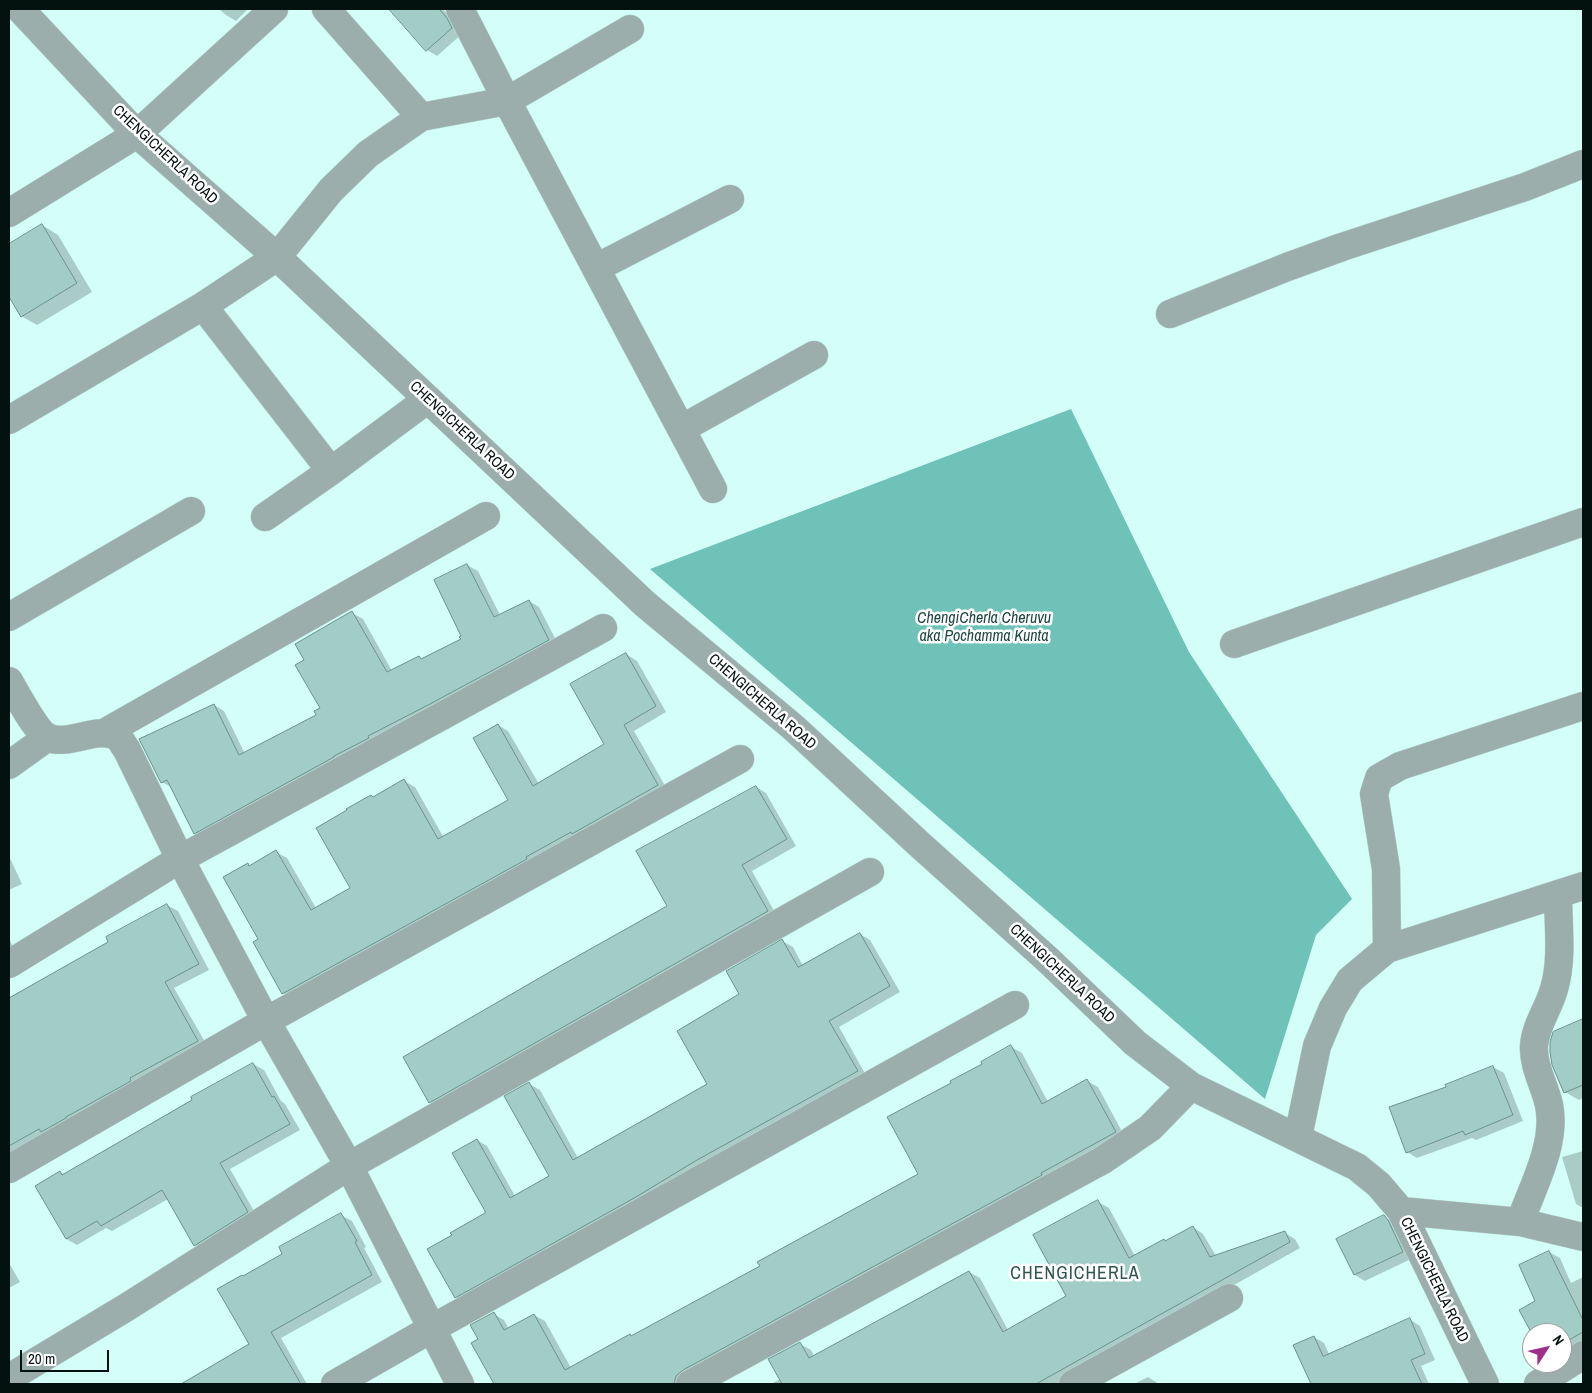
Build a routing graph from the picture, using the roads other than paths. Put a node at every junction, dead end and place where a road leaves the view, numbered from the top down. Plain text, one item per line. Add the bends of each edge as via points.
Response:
1 (20, 9) edge
2 (274, 9) edge
3 (460, 9) edge
4 (331, 10) edge
5 (630, 29) dead end
6 (507, 101) junction
7 (421, 117) junction
8 (137, 134) junction
9 (1583, 164) edge
10 (730, 199) dead end
11 (9, 213) edge
12 (276, 257) junction
13 (596, 268) junction
14 (202, 306) junction
15 (1170, 314) dead end
16 (814, 355) dead end
17 (428, 399) junction
18 (9, 420) edge
19 (681, 429) junction
20 (331, 471) junction
21 (713, 489) dead end
22 (191, 511) dead end
23 (486, 516) dead end
24 (265, 517) dead end
25 (1583, 522) edge
26 (9, 617) edge
27 (603, 628) dead end
28 (1234, 644) dead end
29 (9, 681) edge
30 (1583, 706) edge
31 (104, 733) junction
32 (48, 737) junction
33 (740, 759) dead end
34 (9, 765) edge
35 (180, 859) junction
36 (870, 872) dead end
37 (1583, 886) edge
38 (1558, 894) junction
39 (1387, 948) junction
40 (9, 964) edge
41 (1015, 1005) dead end
42 (266, 1021) junction
43 (1191, 1086) junction
44 (1298, 1137) junction
45 (349, 1166) junction
46 (9, 1169) edge
47 (1401, 1211) junction
48 (1520, 1222) junction
49 (1583, 1237) edge
50 (1229, 1298) dead end
51 (431, 1329) junction
52 (1583, 1355) edge
53 (9, 1378) edge
54 (335, 1384) edge
55 (460, 1384) edge
56 (690, 1384) edge
57 (1073, 1384) edge
58 (1484, 1384) edge
59 (1538, 1384) edge

1 - 8 street, CHENGICHERLA ROAD
2 - 8 street
3 - 6 street
4 - 7 street
5 - 6 street
6 - 7 street
6 - 13 street
7 - 12 street via 368,154 337,184
8 - 11 street
8 - 12 street, CHENGICHERLA ROAD
9 - 15 street via 1525,187 1305,260
10 - 13 street
12 - 14 street
12 - 17 street, CHENGICHERLA ROAD
13 - 19 street
14 - 18 street
14 - 20 street
16 - 19 street
17 - 20 street
17 - 43 street, CHENGICHERLA ROAD via 645,604 794,728 1135,1042
19 - 21 street
20 - 24 street
22 - 26 street
23 - 31 street
25 - 28 street
27 - 35 street
29 - 32 street via 36,725
30 - 39 street via 1400,766 1379,778 1374,794 1386,869
31 - 32 street via 61,740
31 - 35 street via 118,737 127,750
32 - 34 street
33 - 42 street
35 - 40 street
35 - 42 street
36 - 45 street
37 - 38 street
38 - 39 street
38 - 48 street via 1559,959 1554,989 1534,1046 1537,1071 1549,1105 1551,1129 1546,1152
39 - 44 street via 1350,980 1333,1008 1317,1046
41 - 51 street
42 - 45 street
42 - 46 street
43 - 44 street, CHENGICHERLA ROAD
43 - 56 street via 1150,1128 1103,1160
44 - 47 street, CHENGICHERLA ROAD via 1357,1167 1379,1185
45 - 51 street
45 - 53 street
47 - 48 street
47 - 58 street, CHENGICHERLA ROAD
48 - 49 street
50 - 57 street
51 - 54 street
51 - 55 street
52 - 59 street

